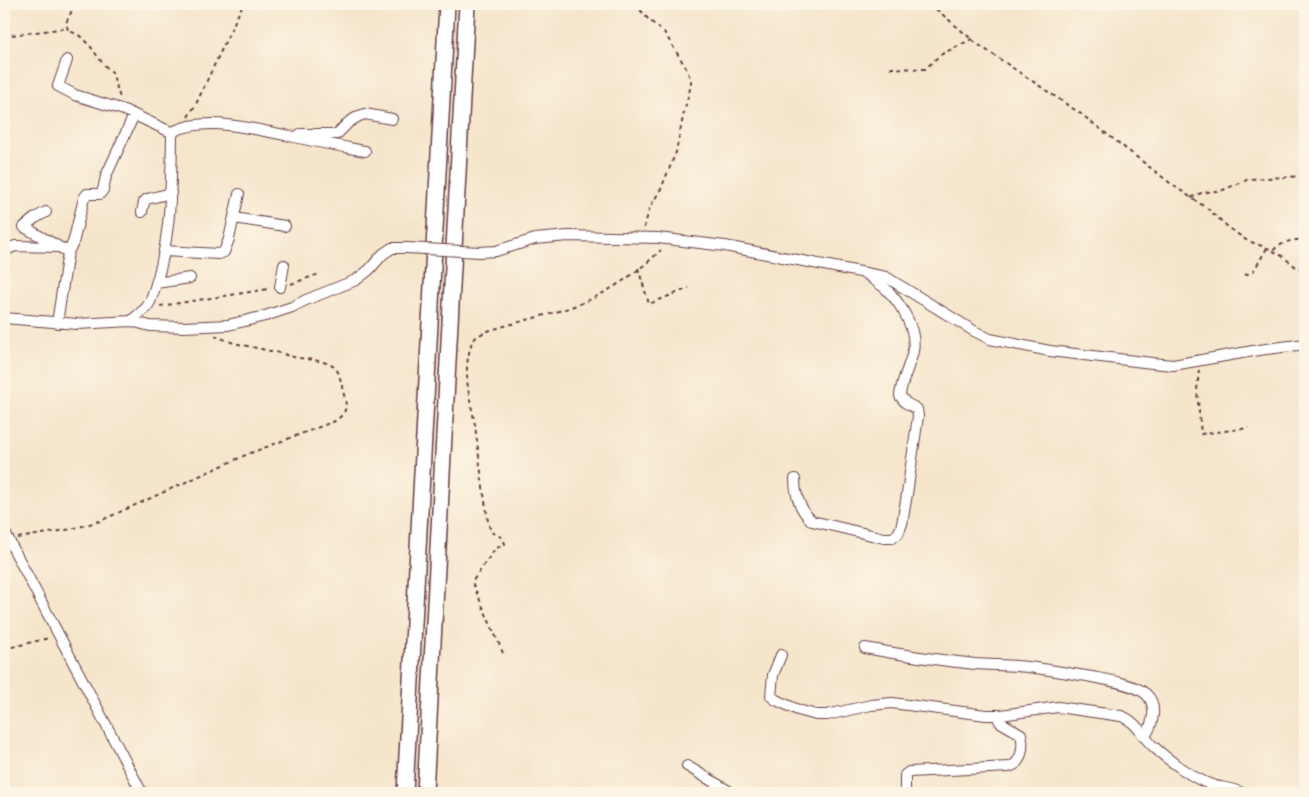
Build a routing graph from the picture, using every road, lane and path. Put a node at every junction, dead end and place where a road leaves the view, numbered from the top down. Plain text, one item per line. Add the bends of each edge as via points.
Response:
1 (74, 4) edge
2 (243, 4) edge
3 (447, 4) edge
4 (467, 4) edge
5 (635, 4) edge
6 (930, 4) edge
7 (68, 28) junction
8 (4, 36) edge
9 (972, 39) junction
10 (67, 60) dead end
11 (890, 68) dead end
12 (121, 109) junction
13 (134, 115) junction
14 (392, 119) dead end
15 (178, 130) junction
16 (289, 136) junction
17 (365, 152) dead end
18 (1305, 176) edge
19 (171, 193) junction
20 (239, 194) dead end
21 (1191, 198) junction
22 (46, 212) dead end
23 (142, 212) dead end
24 (234, 218) junction
25 (286, 226) dead end
26 (640, 237) junction
27 (672, 239) junction
28 (1305, 240) edge
29 (1267, 248) junction
30 (4, 250) edge
31 (64, 250) junction
32 (164, 250) junction
33 (1273, 250) junction
34 (284, 265) dead end
35 (638, 268) junction
36 (865, 272) junction
37 (319, 274) dead end
38 (1305, 274) edge
39 (1245, 275) dead end
40 (190, 278) dead end
41 (156, 283) junction
42 (280, 287) junction
43 (689, 288) dead end
44 (146, 308) junction
45 (4, 318) edge
46 (131, 321) junction
47 (57, 323) junction
48 (202, 326) junction
49 (1305, 344) edge
50 (1200, 360) junction
51 (1249, 428) dead end
52 (795, 479) dead end
53 (4, 531) edge
54 (9, 540) junction
55 (59, 636) junction
56 (865, 648) dead end
57 (4, 649) edge
58 (503, 653) dead end
59 (781, 656) dead end
60 (997, 715) junction
61 (1145, 736) junction
62 (687, 766) dead end
63 (142, 793) edge
64 (405, 793) edge
65 (425, 793) edge
66 (732, 793) edge
67 (905, 793) edge
68 (1242, 793) edge

1 - 7 path via 66,23
2 - 15 path via 196,104
3 - 64 highway
4 - 65 highway
5 - 26 path via 664,32 691,80 676,152
6 - 9 path
7 - 8 path
7 - 12 path via 80,36 112,72
9 - 11 path via 940,55 925,69
9 - 21 path via 1081,114
10 - 12 street via 58,86
12 - 13 street
13 - 15 street
13 - 31 street via 106,176 103,190 100,194 87,194 84,198 73,243
14 - 16 street via 365,114 353,118 337,134
15 - 16 street via 210,125 237,126
15 - 19 street
16 - 17 street
18 - 21 path via 1249,179
19 - 23 street via 147,199
19 - 32 street
20 - 24 street
21 - 29 path via 1246,240
22 - 31 street via 24,227
24 - 25 street
24 - 32 street via 230,240 220,254
26 - 27 street
26 - 48 street, bridge via 552,236 480,252 392,248 356,280 292,308 240,322
27 - 35 path
27 - 36 street
28 - 33 path via 1285,241
29 - 33 path
29 - 39 path via 1253,272
30 - 31 street via 15,246
31 - 47 street
32 - 41 street
33 - 38 path
34 - 42 street
35 - 43 path via 649,304
35 - 58 path via 620,283 575,306 488,331 475,338 471,345 466,377 488,521 491,532 503,538 505,544 495,549 472,582
36 - 50 street via 900,284 990,339 1158,364
36 - 52 street via 894,298 904,312 914,340 900,396 917,409 918,416 898,534 884,538 812,521 798,500
37 - 42 path
40 - 41 street
41 - 44 street
42 - 44 path
44 - 46 street
45 - 47 street
46 - 47 street
46 - 48 street via 163,327
48 - 54 path via 205,332 234,343 334,367 346,400 344,415 100,521 72,530
49 - 50 street
50 - 51 path via 1197,390 1201,434
53 - 54 street
54 - 55 street
55 - 57 path
55 - 63 street
56 - 61 street via 933,660 1064,672 1130,686 1145,693 1152,703 1152,722
59 - 60 street via 773,675 771,696 816,715 892,703
60 - 61 street via 1072,708 1128,718
60 - 67 street via 1000,722 1021,734 1021,754 1016,764 909,772
61 - 68 street via 1155,748 1203,781
62 - 66 street

